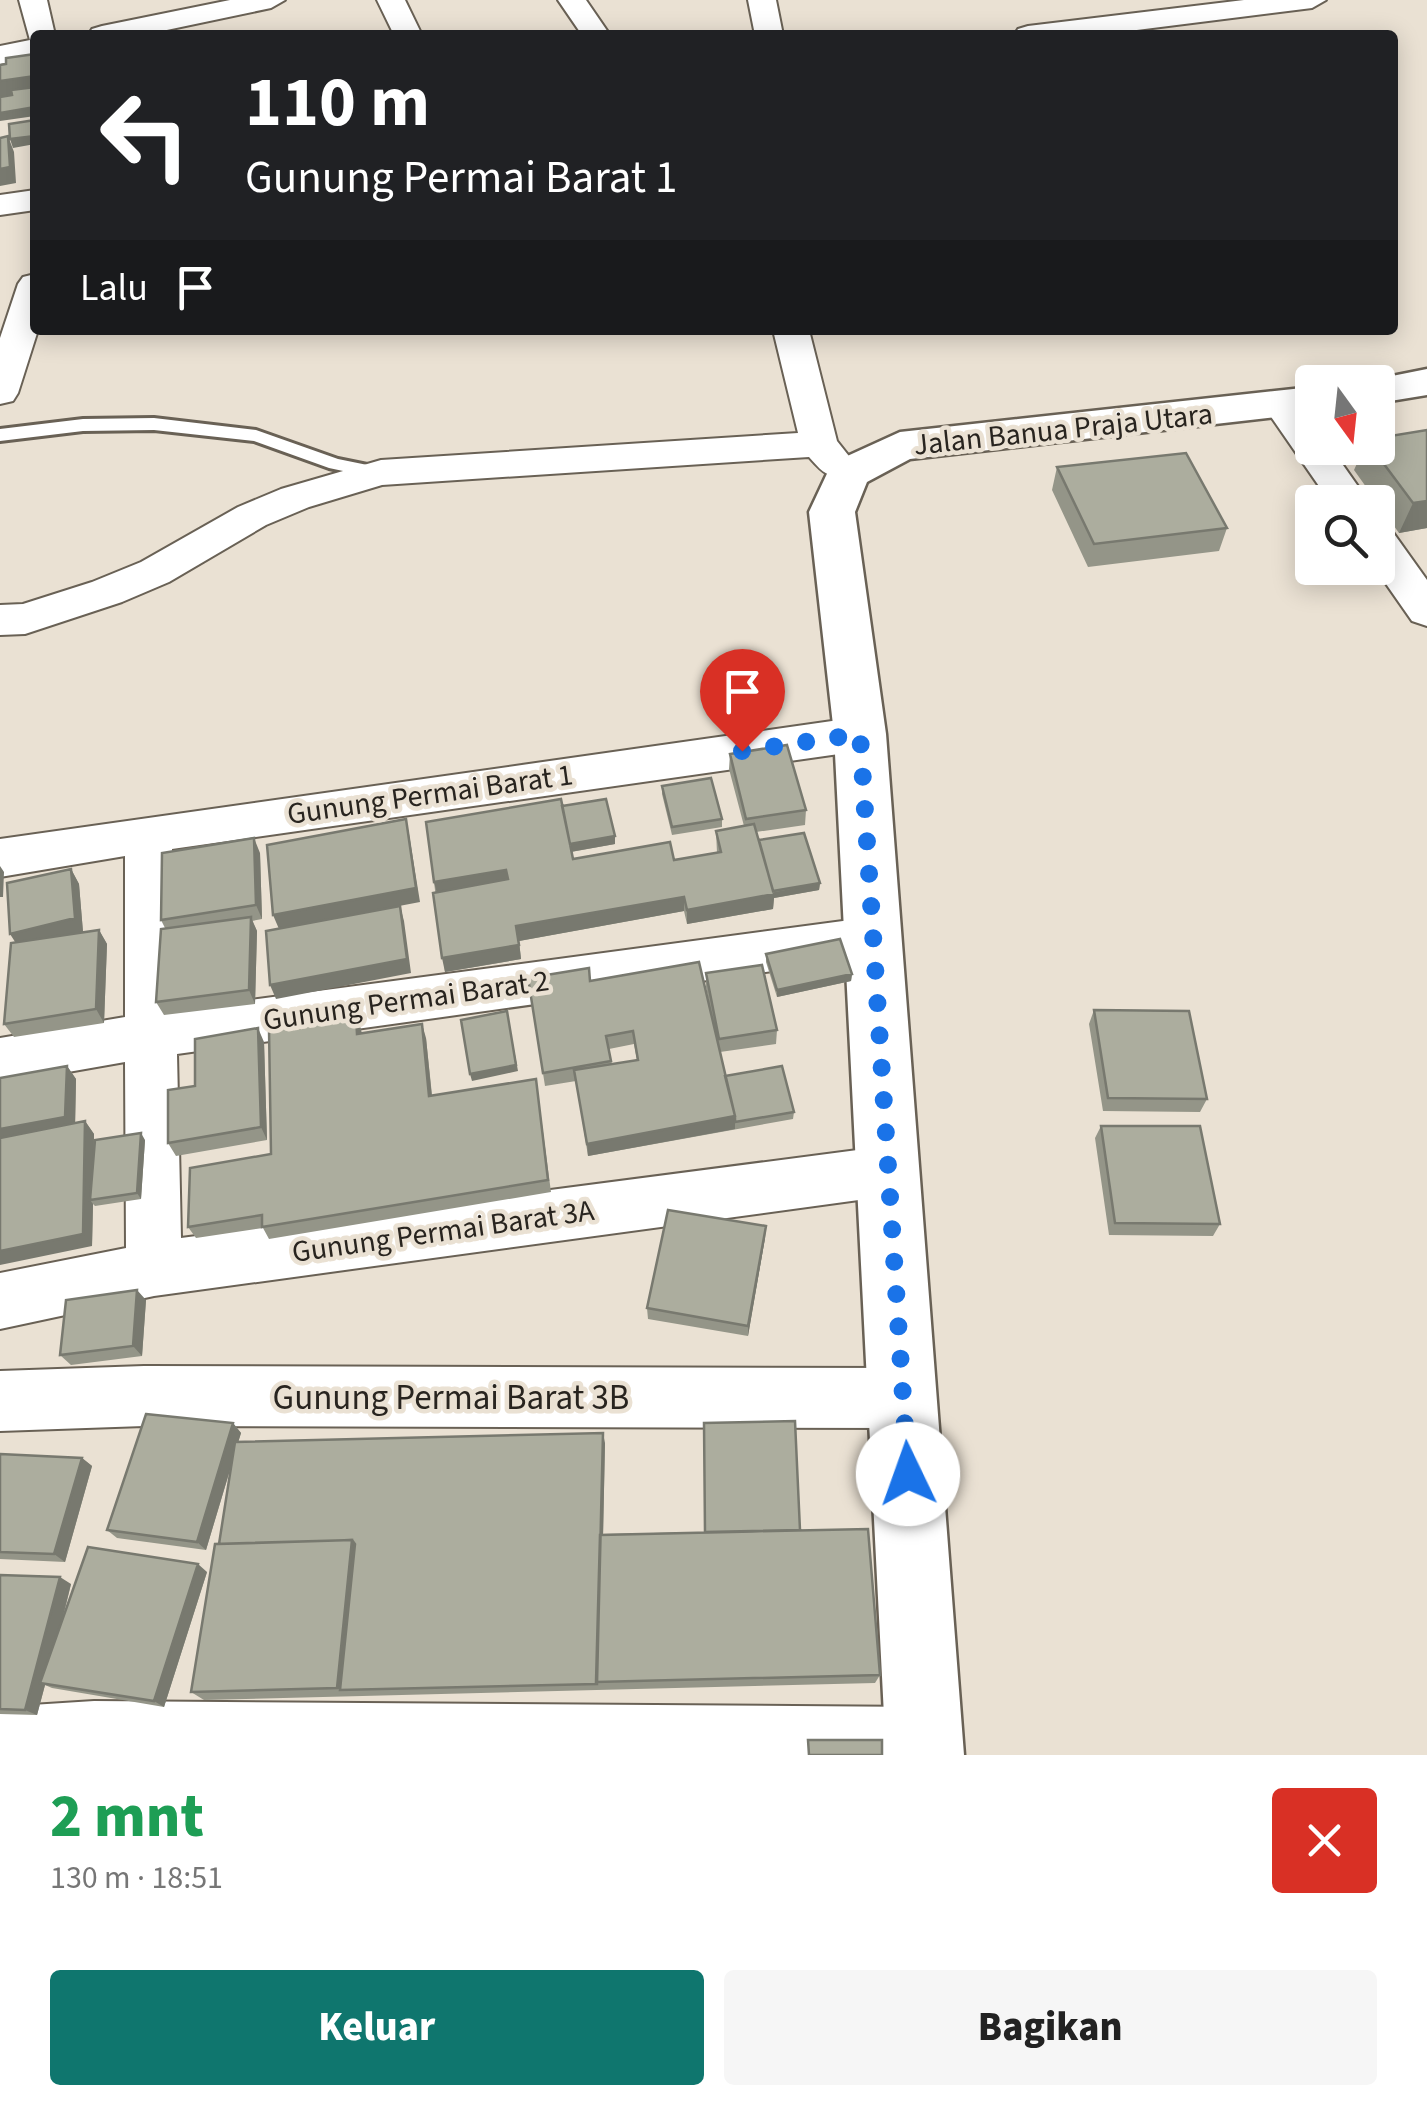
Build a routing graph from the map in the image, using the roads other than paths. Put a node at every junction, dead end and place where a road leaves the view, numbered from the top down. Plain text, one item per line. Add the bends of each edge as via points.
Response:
1 (33, 0) edge
2 (271, 0) edge
3 (392, 0) edge
4 (572, 0) edge
5 (762, 0) edge
6 (1312, 0) edge
7 (219, 16) edge
8 (40, 30) edge
9 (133, 30) edge
10 (406, 30) edge
11 (593, 30) edge
12 (768, 30) edge
13 (1069, 30) edge
14 (30, 49) edge
15 (0, 56) edge
16 (30, 201) edge
17 (0, 206) edge
18 (30, 300) edge
19 (794, 335) edge
20 (1427, 382) edge
21 (1395, 387) edge
22 (0, 393) edge
23 (1295, 402) edge
24 (0, 435) edge
25 (834, 458) junction
26 (381, 474) junction
27 (1395, 565) edge
28 (1427, 611) edge
29 (0, 620) edge
30 (860, 734) junction
31 (148, 834) junction
32 (0, 858) edge
33 (873, 936) junction
34 (151, 1036) junction
35 (0, 1061) edge
36 (888, 1171) junction
37 (154, 1269) junction
38 (0, 1301) edge
39 (903, 1398) junction
40 (0, 1400) edge
41 (0, 1740) edge
42 (925, 1748) edge

1 - 8 street
2 - 7 street
3 - 10 street
4 - 11 street
5 - 12 street
6 - 13 street
7 - 9 street
14 - 15 street
16 - 17 street
18 - 22 street
19 - 25 street
20 - 21 street
23 - 25 street, Jalan Banua Praja Utara
24 - 26 lane via 154,424 256,436
25 - 26 street
25 - 30 street via 832,512
26 - 29 street via 252,516 108,592 25,619
27 - 28 street
30 - 31 street, Gunung Permai Barat 1
30 - 33 street
31 - 32 street, Gunung Permai Barat 1
31 - 34 street
33 - 34 street, Gunung Permai Barat 2
33 - 36 street
34 - 35 street, Gunung Permai Barat 2
34 - 37 street
36 - 37 street, Gunung Permai Barat 3A
36 - 39 street
37 - 38 street, Gunung Permai Barat 3A
39 - 40 street, Gunung Permai Barat 3B
39 - 42 street
41 - 42 street via 94,1734

